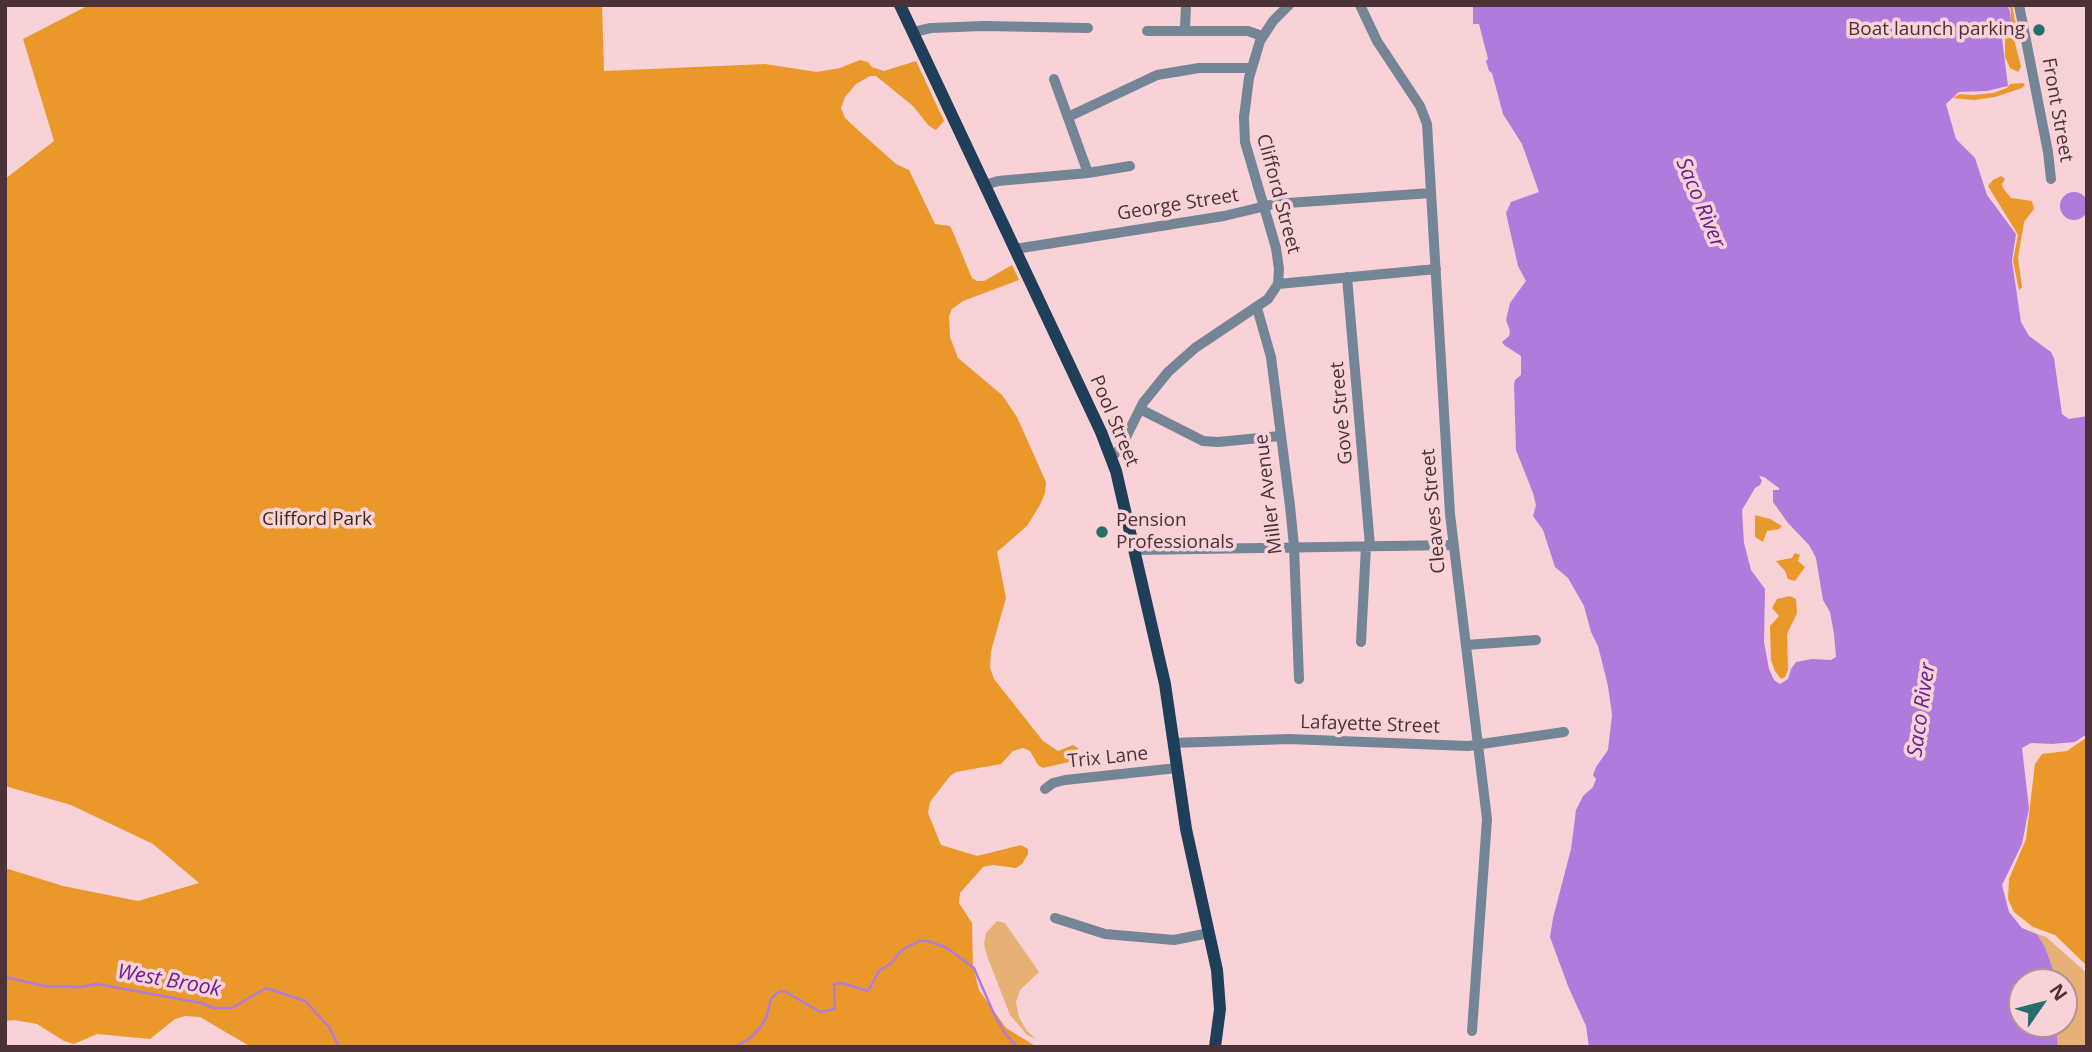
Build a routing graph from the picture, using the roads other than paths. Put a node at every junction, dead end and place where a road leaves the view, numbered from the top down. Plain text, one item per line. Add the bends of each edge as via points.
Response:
1 (900, 5) edge
2 (1186, 5) edge
3 (1289, 5) edge
4 (1360, 5) edge
5 (2020, 5) edge
6 (1088, 28) dead end
7 (1185, 29) junction
8 (1147, 30) dead end
9 (913, 32) junction
10 (1262, 36) junction
11 (1251, 68) junction
12 (1054, 79) dead end
13 (1068, 117) junction
14 (1130, 166) dead end
15 (1088, 173) junction
16 (2051, 179) dead end
17 (985, 185) junction
18 (1431, 193) junction
19 (1265, 206) junction
20 (1015, 249) junction
21 (1436, 270) junction
22 (1347, 277) junction
23 (1279, 284) junction
24 (1257, 307) junction
25 (1140, 409) junction
26 (1280, 436) junction
27 (1111, 457) junction
28 (1453, 545) junction
29 (1294, 546) junction
30 (1368, 546) junction
31 (1134, 550) junction
32 (1536, 640) dead end
33 (1361, 642) dead end
34 (1466, 645) junction
35 (1299, 679) dead end
36 (1564, 732) dead end
37 (1174, 743) junction
38 (1478, 744) junction
39 (1177, 768) junction
40 (1045, 789) dead end
41 (1055, 918) dead end
42 (1209, 933) junction
43 (1472, 1031) dead end
44 (1215, 1047) edge

1 - 9 main road, Pool Street
2 - 7 street
3 - 10 street, Clifford Street
4 - 18 street, Cleaves Street via 1425,117
5 - 16 street, Front Street
6 - 9 street via 984,26
7 - 8 street
7 - 10 street via 1248,31
9 - 17 main road, Pool Street
10 - 11 street, Clifford Street
11 - 13 street via 1199,68 1157,75
11 - 19 street, Clifford Street via 1243,130
12 - 13 street
13 - 15 street
14 - 15 street
15 - 17 street
17 - 20 main road, Pool Street
18 - 19 street, George Street
18 - 21 street, Cleaves Street
19 - 20 street, George Street
19 - 23 street, Clifford Street
20 - 27 main road, Pool Street
21 - 22 street
21 - 28 street, Cleaves Street
22 - 23 street
22 - 30 street, Gove Street
23 - 24 street, Clifford Street
24 - 25 street, Clifford Street via 1186,356 1157,384
24 - 26 street, Miller Avenue via 1269,347
25 - 26 street via 1203,441
25 - 27 street, Clifford Street via 1121,449
26 - 29 street, Miller Avenue
27 - 31 main road, Pool Street
28 - 30 street
28 - 34 street, Cleaves Street
29 - 30 street
29 - 31 street
29 - 35 street, Miller Avenue
30 - 33 street, Gove Street
31 - 37 main road, Pool Street
32 - 34 street
34 - 38 street, Cleaves Street
36 - 38 street, Lafayette Street
37 - 38 street, Lafayette Street via 1289,739
37 - 39 main road, Pool Street
38 - 43 street, Cleaves Street via 1487,836
39 - 40 street, Trix Lane via 1065,780
39 - 42 main road, Pool Street
41 - 42 street via 1105,934 1174,940
42 - 44 main road, Pool Street via 1220,993

